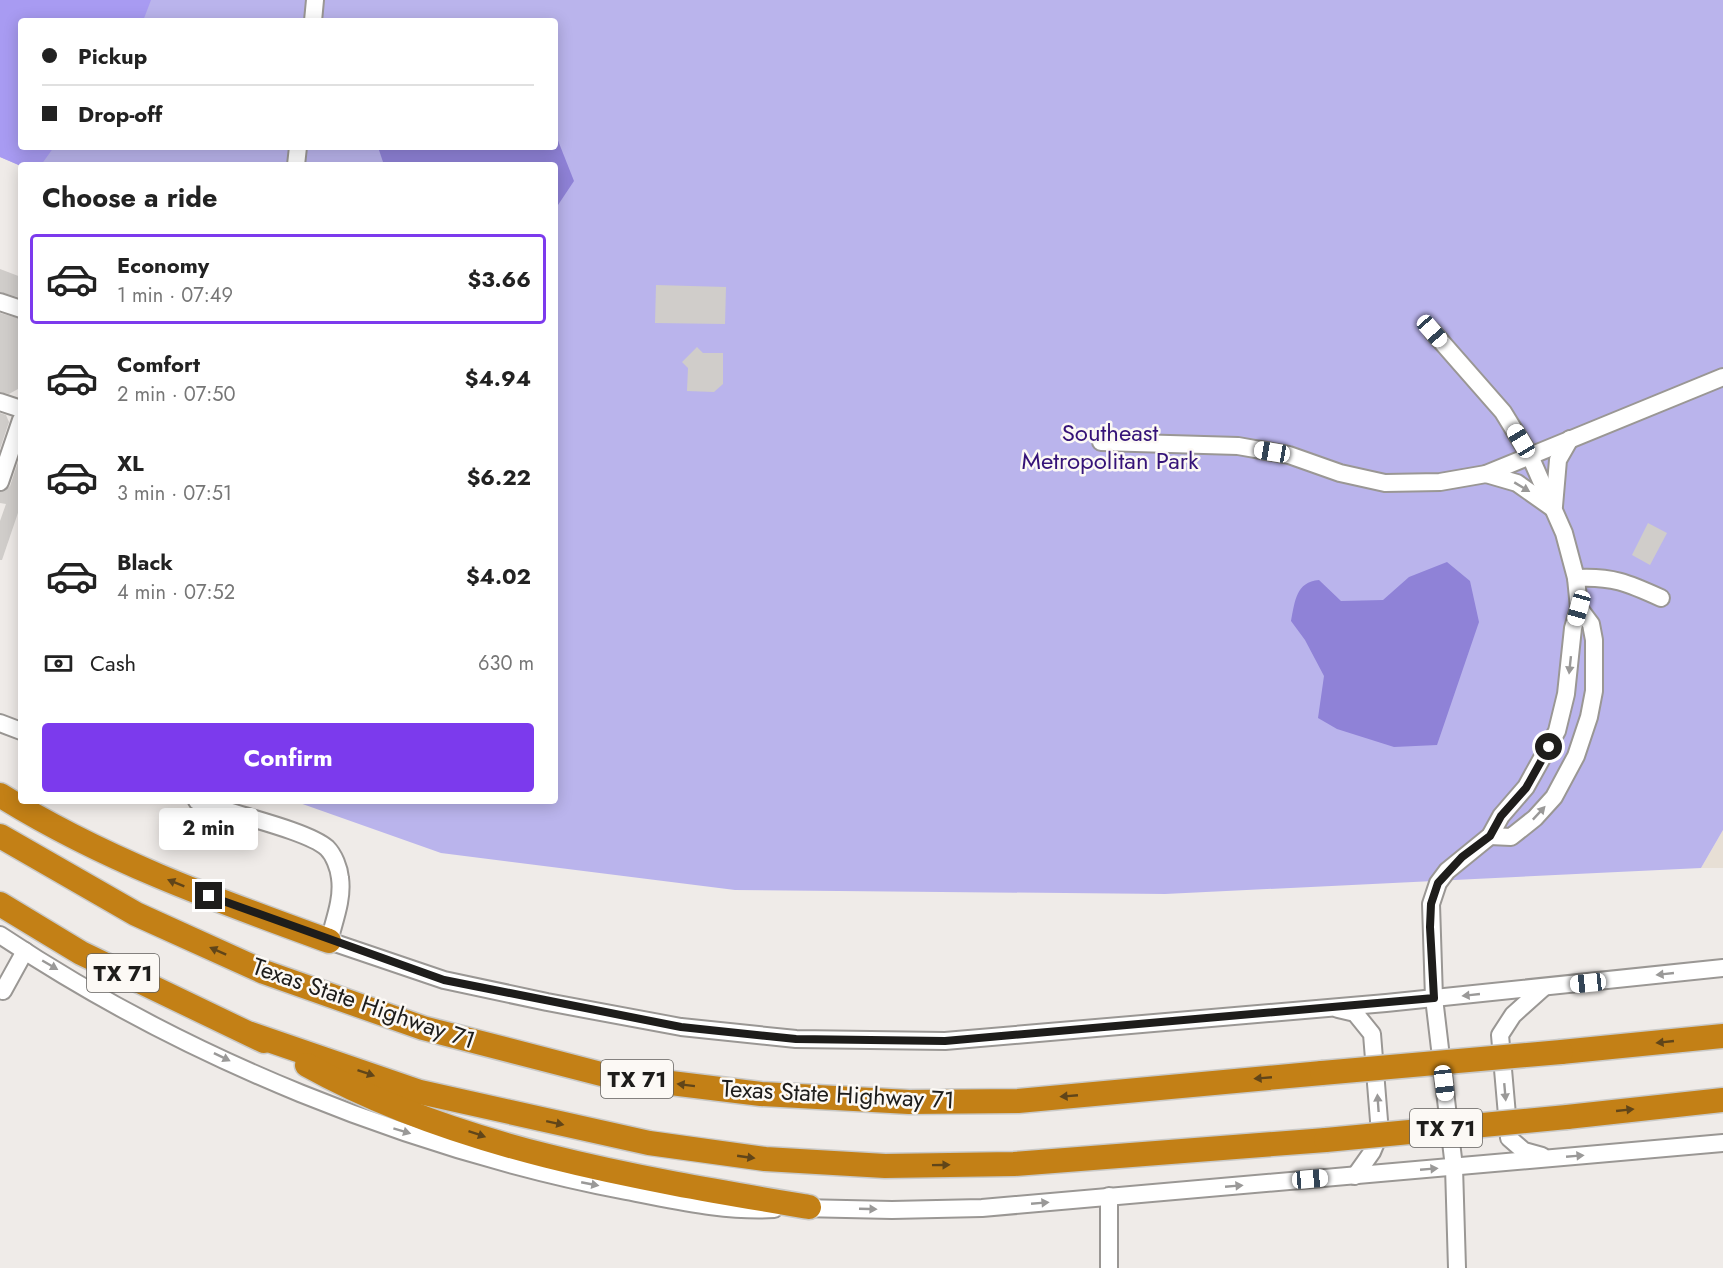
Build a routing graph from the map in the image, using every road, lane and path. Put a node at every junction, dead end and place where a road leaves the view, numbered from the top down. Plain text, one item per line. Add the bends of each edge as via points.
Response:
1 (315, 0) edge
2 (313, 18) edge
3 (0, 302) edge
4 (18, 308) edge
5 (1432, 331) dead end
6 (1723, 377) edge
7 (0, 402) edge
8 (18, 408) edge
9 (18, 429) edge
10 (1570, 440) junction
11 (1101, 442) dead end
12 (1530, 456) junction
13 (1486, 474) junction
14 (0, 482) edge
15 (1554, 510) junction
16 (1576, 578) junction
17 (1661, 598) dead end
18 (1579, 608) junction
19 (0, 723) edge
20 (18, 730) edge
21 (1557, 731) junction
22 (1582, 738) junction
23 (0, 795) edge
24 (218, 805) edge
25 (0, 836) edge
26 (1490, 836) junction
27 (0, 904) edge
28 (0, 935) edge
29 (329, 941) junction
30 (25, 951) junction
31 (1723, 968) edge
32 (1543, 988) junction
33 (3, 990) dead end
34 (1434, 998) junction
35 (1333, 1007) junction
36 (251, 1034) junction
37 (1723, 1036) edge
38 (1723, 1100) edge
39 (1723, 1143) edge
40 (1549, 1159) junction
41 (1455, 1167) junction
42 (1355, 1176) junction
43 (1109, 1196) junction
44 (809, 1207) junction
45 (1109, 1268) edge
46 (1457, 1268) edge

1 - 2 street
3 - 4 street
5 - 12 street via 1503,412
6 - 10 street
7 - 8 street
9 - 14 street
10 - 12 street
10 - 15 street via 1558,460
11 - 13 street via 1238,447 1289,455 1385,483 1440,482
12 - 13 street
12 - 15 street
13 -> 15 street via 1517,483
15 - 16 street
16 - 17 street via 1626,581
16 - 18 street
18 -> 21 street
18 - 22 street via 1591,624 1595,666 1594,691
19 - 20 street
21 - 22 street via 1567,730
21 - 26 street via 1526,788 1501,816
26 -> 22 street via 1512,837 1535,818 1554,797
29 -> 23 highway via 127,863
24 - 29 street via 310,838 328,849 340,878 340,900
37 -> 25 highway, Texas State Highway 71 / TX 71, bridge via 1018,1101 909,1102 761,1094 604,1075 423,1028 264,972 136,914
26 - 34 street via 1462,857 1438,883 1431,904 1430,927
27 - 36 highway, TX 71 via 81,953
28 - 30 street
29 - 35 street via 444,980 535,1000 681,1027 796,1039 945,1041
30 - 33 street
30 -> 44 street via 133,1013 257,1075 390,1127 570,1180 686,1202 756,1210
31 -> 32 street
32 -> 34 street
32 -> 40 street via 1513,1015 1500,1035 1509,1138 1524,1151
34 - 35 street
34 - 41 street
42 -> 35 street via 1380,1133 1372,1034 1355,1013
36 -> 38 highway, TX 71, bridge via 420,1092 649,1143 765,1159 885,1166 1014,1164 1326,1140
36 -> 44 highway via 346,1086 502,1142 681,1185
40 -> 39 street
40 - 41 street
42 -> 41 street
41 - 46 street
43 -> 42 street
44 -> 43 street via 982,1208
43 - 45 street

